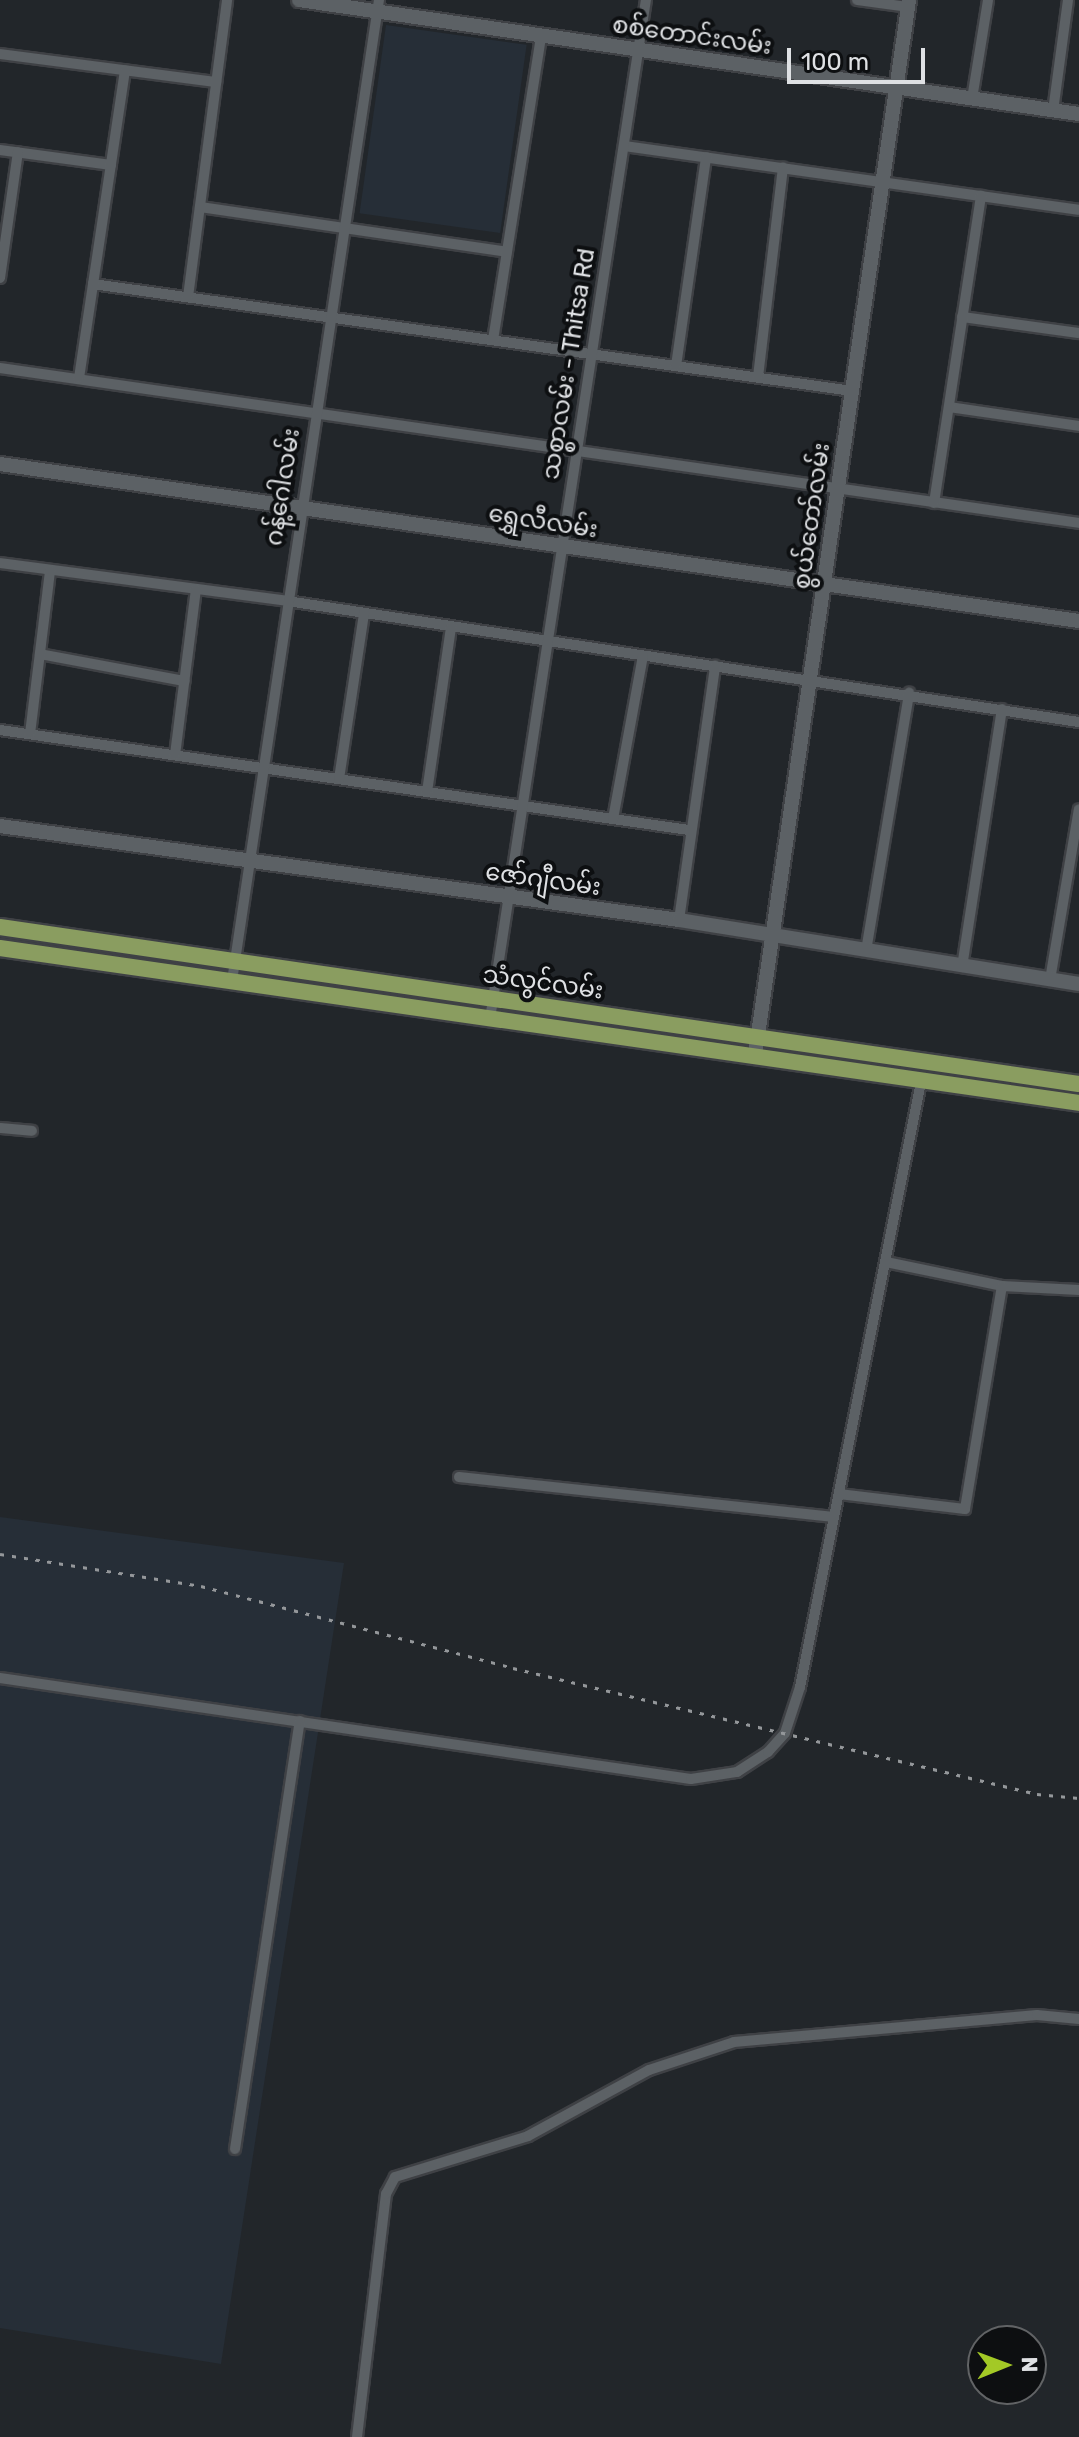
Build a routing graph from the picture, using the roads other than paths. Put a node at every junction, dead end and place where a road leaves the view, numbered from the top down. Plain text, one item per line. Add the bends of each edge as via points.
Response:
1 (227, 0) edge
2 (299, 0) edge
3 (646, 0) edge
4 (857, 0) edge
5 (988, 0) edge
6 (1068, 0) edge
7 (909, 4) edge
8 (379, 6) edge
9 (541, 36) junction
10 (639, 50) junction
11 (0, 54) edge
12 (125, 70) junction
13 (216, 82) junction
14 (896, 88) junction
15 (972, 99) junction
16 (1053, 111) junction
17 (1079, 114) edge
18 (624, 146) junction
19 (0, 150) edge
20 (18, 152) junction
21 (706, 157) junction
22 (111, 165) junction
23 (783, 167) junction
24 (883, 181) junction
25 (981, 196) junction
26 (200, 207) junction
27 (1079, 210) edge
28 (344, 227) junction
29 (507, 252) junction
30 (0, 278) edge
31 (93, 284) junction
32 (188, 297) junction
33 (330, 317) junction
34 (962, 317) junction
35 (1079, 333) edge
36 (493, 340) junction
37 (591, 354) junction
38 (676, 366) junction
39 (0, 368) edge
40 (758, 377) junction
41 (79, 378) junction
42 (852, 391) junction
43 (949, 407) junction
44 (315, 412) junction
45 (1079, 426) edge
46 (576, 451) junction
47 (0, 464) edge
48 (838, 489) junction
49 (934, 503) junction
50 (300, 506) junction
51 (1079, 523) edge
52 (561, 548) junction
53 (0, 563) edge
54 (50, 570) junction
55 (824, 584) junction
56 (196, 589) junction
57 (287, 601) junction
58 (364, 613) junction
59 (1079, 621) edge
60 (451, 627) junction
61 (547, 642) junction
62 (40, 654) junction
63 (643, 656) junction
64 (715, 666) junction
65 (810, 680) junction
66 (184, 681) junction
67 (909, 693) junction
68 (1002, 709) junction
69 (1079, 722) edge
70 (0, 730) edge
71 (30, 734) junction
72 (175, 755) junction
73 (263, 768) junction
74 (339, 779) junction
75 (427, 792) junction
76 (522, 806) junction
77 (1079, 809) edge
78 (613, 819) junction
79 (0, 826) edge
80 (689, 830) junction
81 (249, 862) junction
82 (510, 897) junction
83 (679, 920) junction
84 (0, 927) edge
85 (25, 931) junction
86 (769, 938) junction
87 (0, 948) edge
88 (21, 951) junction
89 (866, 951) junction
90 (235, 962) junction
91 (962, 967) junction
92 (1050, 980) junction
93 (232, 981) junction
94 (1079, 984) edge
95 (493, 1001) junction
96 (490, 1019) junction
97 (756, 1046) junction
98 (1018, 1075) junction
99 (921, 1082) junction
100 (1079, 1084) edge
101 (1015, 1094) junction
102 (1079, 1103) edge
103 (0, 1128) edge
104 (32, 1131) dead end
105 (886, 1262) junction
106 (1002, 1286) junction
107 (1079, 1290) edge
108 (459, 1477) dead end
109 (839, 1494) junction
110 (834, 1517) junction
111 (0, 1678) edge
112 (300, 1721) junction
113 (1079, 2019) edge
114 (235, 2149) dead end
115 (357, 2437) edge

1 - 13 street
2 - 8 street, စစ်တောင်းလမ်း
3 - 10 street, သစ္စာလမ်း - Thitsa Rd
4 - 7 street
5 - 15 street
6 - 16 street
7 - 14 street, စွယ်တော်လမ်း
8 - 9 street, စစ်တောင်းလမ်း
8 - 28 street, ဂန့်ဂေါလမ်း
9 - 10 street, စစ်တောင်းလမ်း
9 - 29 street
10 - 14 street, စစ်တောင်းလမ်း
10 - 18 street, သစ္စာလမ်း - Thitsa Rd
11 - 12 street
12 - 13 street
12 - 22 street
13 - 26 street
14 - 15 street, စစ်တောင်းလမ်း
14 - 24 street, စွယ်တော်လမ်း
15 - 16 street, စစ်တောင်းလမ်း
16 - 17 street, စစ်တောင်းလမ်း
18 - 21 street
18 - 37 street, သစ္စာလမ်း - Thitsa Rd
19 - 20 street
20 - 22 street
20 - 30 street
21 - 23 street
21 - 38 street
22 - 31 street
23 - 24 street
23 - 40 street
24 - 25 street
24 - 42 street, စွယ်တော်လမ်း
25 - 27 street
25 - 34 street
26 - 28 street
26 - 32 street
28 - 29 street
28 - 33 street, ဂန့်ဂေါလမ်း
29 - 36 street
31 - 32 street
31 - 41 street
32 - 33 street
33 - 36 street
33 - 44 street, ဂန့်ဂေါလမ်း
34 - 35 street
34 - 43 street
36 - 37 street
37 - 38 street
37 - 46 street, သစ္စာလမ်း - Thitsa Rd
38 - 40 street
39 - 41 street
40 - 42 street
41 - 44 street
42 - 48 street, စွယ်တော်လမ်း
43 - 45 street
43 - 49 street
44 - 46 street
44 - 50 street, ဂန့်ဂေါလမ်း
46 - 48 street
46 - 52 street, သစ္စာလမ်း - Thitsa Rd
47 - 50 street, ရွှေလီလမ်း
48 - 49 street
48 - 55 street, စွယ်တော်လမ်း
49 - 51 street
50 - 52 street, ရွှေလီလမ်း
50 - 57 street, ဂန့်ဂေါလမ်း
52 - 55 street, ရွှေလီလမ်း
52 - 61 street, သစ္စာလမ်း - Thitsa Rd
53 - 54 street
54 - 56 street
54 - 62 street
55 - 59 street, ရွှေလီလမ်း
55 - 65 street, စွယ်တော်လမ်း
56 - 57 street
56 - 66 street
57 - 58 street
57 - 73 street, ဂန့်ဂေါလမ်း
58 - 60 street
58 - 74 street
60 - 61 street
60 - 75 street
61 - 63 street
61 - 76 street, သစ္စာလမ်း - Thitsa Rd
62 - 66 street
62 - 71 street
63 - 64 street
63 - 78 street
64 - 65 street
64 - 80 street
65 - 67 street
65 - 86 street, စွယ်တော်လမ်း
66 - 72 street
67 - 68 street
67 - 89 street
68 - 69 street
68 - 91 street
70 - 71 street
71 - 72 street
72 - 73 street
73 - 74 street
73 - 81 street, ဂန့်ဂေါလမ်း
74 - 75 street
75 - 76 street
76 - 78 street
76 - 82 street, သစ္စာလမ်း - Thitsa Rd
77 - 92 street
78 - 80 street
79 - 81 street, ဇော်ဂျီလမ်း
80 - 83 street
81 - 82 street, ဇော်ဂျီလမ်း
81 - 90 street, ဂန့်ဂေါလမ်း
82 - 83 street, ဇော်ဂျီလမ်း
82 - 95 street, သစ္စာလမ်း - Thitsa Rd
83 - 86 street, ဇော်ဂျီလမ်း
84 - 85 main road, သံလွင်လမ်း
85 - 88 main road
85 - 90 main road, သံလွင်လမ်း
86 - 89 street, ဇော်ဂျီလမ်း
86 - 97 street, စွယ်တော်လမ်း
87 - 88 main road, သံလွင်လမ်း
88 - 93 main road, သံလွင်လမ်း
89 - 91 street, ဇော်ဂျီလမ်း
90 - 93 street, ဂန့်ဂေါလမ်း
90 - 95 main road, သံလွင်လမ်း
91 - 92 street, ဇော်ဂျီလမ်း
92 - 94 street, ဇော်ဂျီလမ်း
93 - 96 main road, သံလွင်လမ်း
95 - 96 street, သစ္စာလမ်း - Thitsa Rd
95 - 97 main road, သံလွင်လမ်း
96 - 97 main road, သံလွင်လမ်း
97 - 98 main road, သံလွင်လမ်း
97 - 99 main road, သံလွင်လမ်း
98 - 100 main road, သံလွင်လမ်း
98 - 101 main road
99 - 101 main road, သံလွင်လမ်း
99 - 105 street
101 - 102 main road, သံလွင်လမ်း
103 - 104 street
105 - 106 street
105 - 109 street
106 - 107 street
106 - 109 street via 965,1509
108 - 110 street
109 - 110 street
110 - 112 street via 793,1714 768,1752 737,1772 691,1779
111 - 112 street
112 - 114 street
113 - 115 street via 1037,2015 734,2042 649,2070 528,2136 395,2177 386,2194

